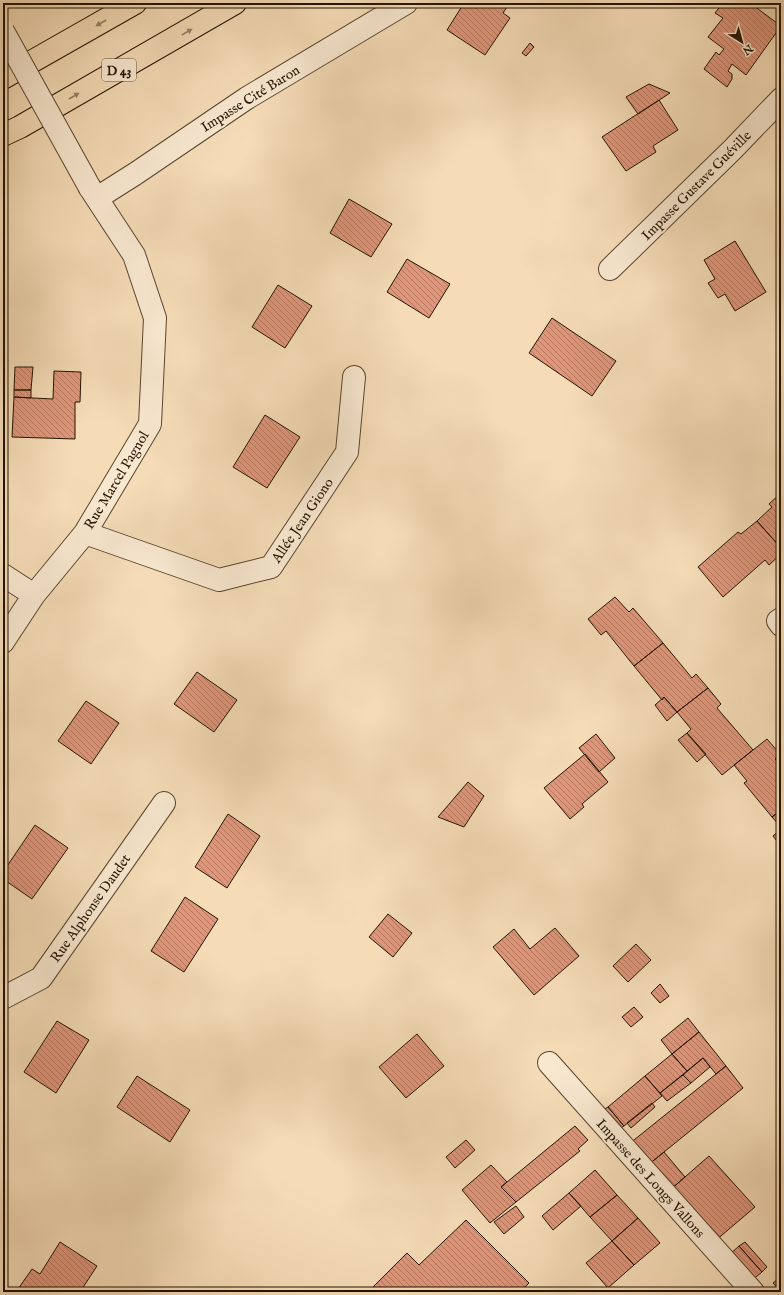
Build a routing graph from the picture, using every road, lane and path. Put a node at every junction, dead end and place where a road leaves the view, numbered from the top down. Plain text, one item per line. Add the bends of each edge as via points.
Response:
1 (135, 3) edge
2 (235, 3) edge
3 (406, 3) edge
4 (3, 31) edge
5 (3, 78) edge
6 (781, 99) edge
7 (3, 135) edge
8 (94, 193) junction
9 (610, 269) dead end
10 (354, 377) dead end
11 (85, 533) junction
12 (3, 575) edge
13 (34, 595) junction
14 (781, 619) edge
15 (781, 625) edge
16 (3, 642) edge
17 (164, 803) dead end
18 (3, 998) edge
19 (549, 1064) dead end
20 (753, 1292) edge

1 -> 5 highway
7 -> 2 highway, D 43
3 - 8 street, Impasse Cité Baron via 247,98 135,174
4 - 8 street, Rue Marcel Pagnol, bridge
6 - 9 street, Impasse Gustave Guéville
8 - 11 street, Rue Marcel Pagnol via 134,255 155,318 150,424
10 - 11 street, Allée Jean Giono via 347,452 271,567 219,580
11 - 13 street, Rue Marcel Pagnol
12 - 13 street
13 - 16 street, Rue Marcel Pagnol
14 - 15 street via 778,621
17 - 18 street, Rue Alphonse Daudet via 41,978
19 - 20 street, Impasse des Longs Vallons

